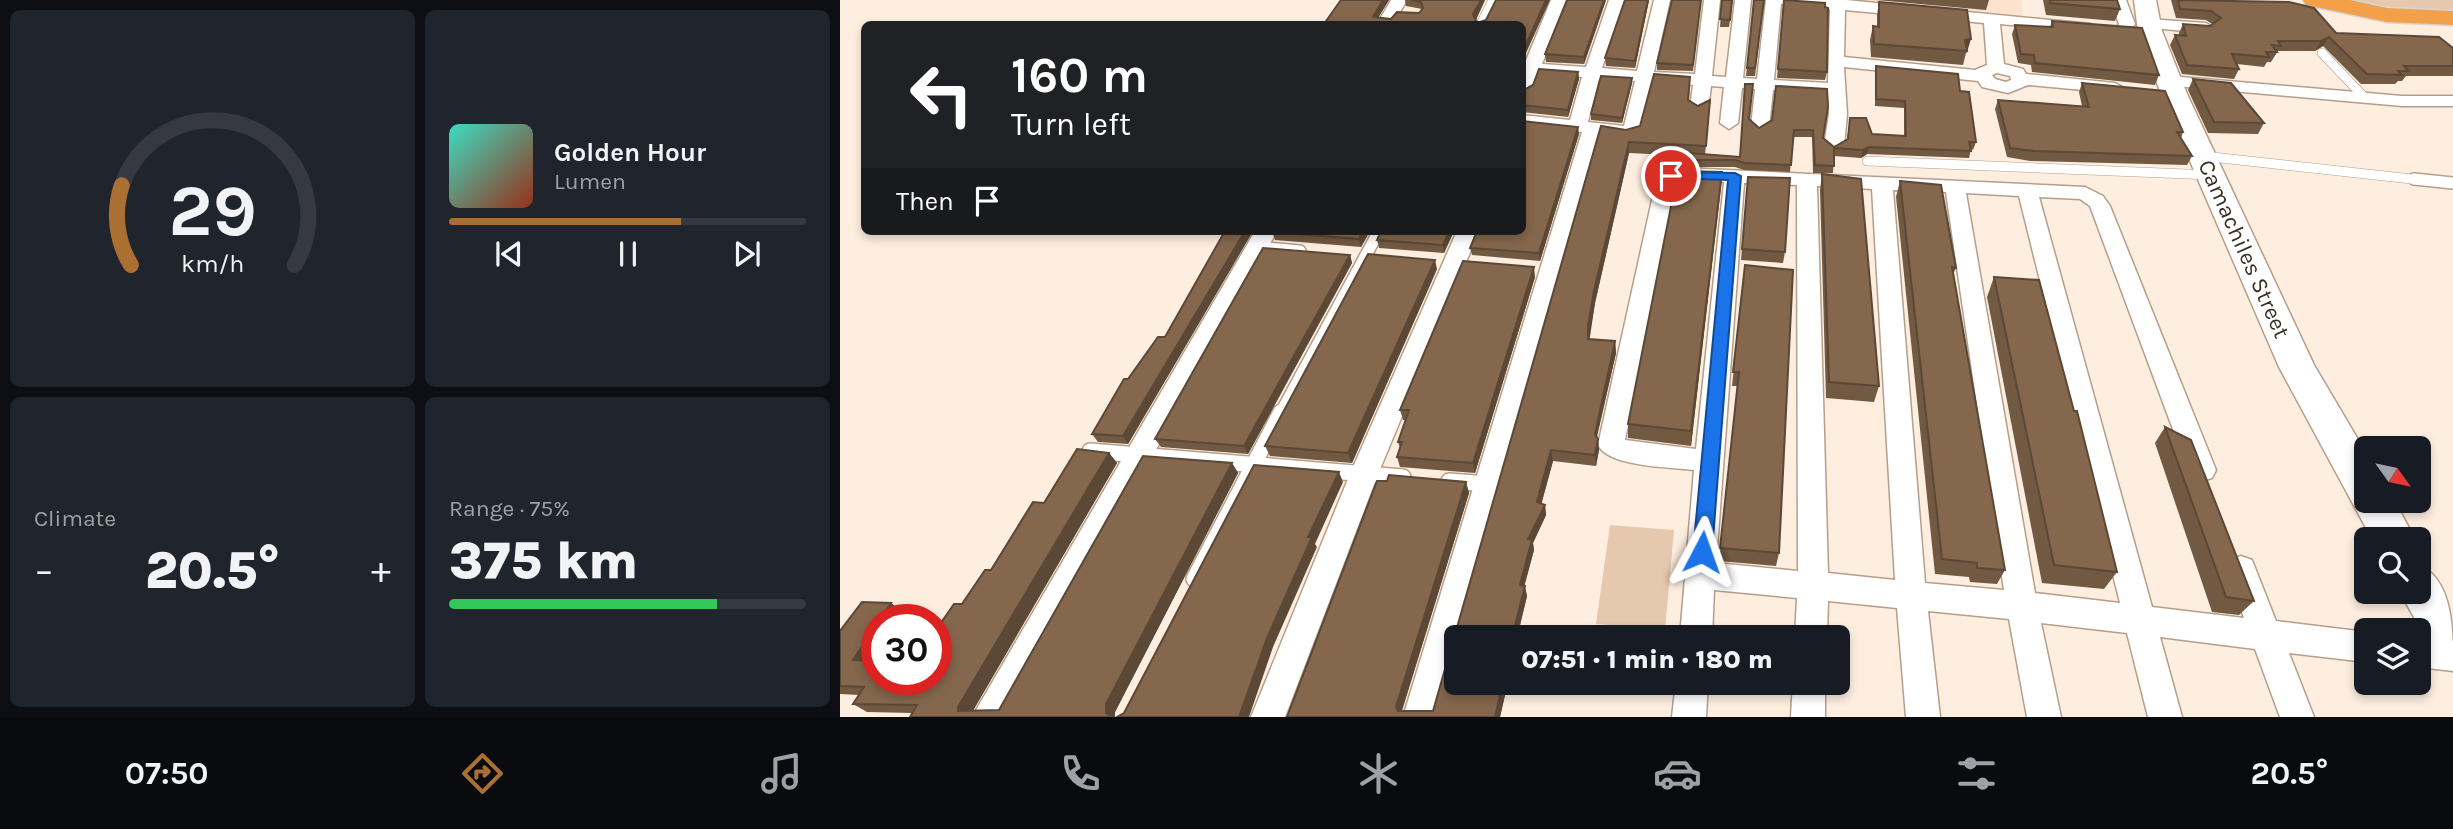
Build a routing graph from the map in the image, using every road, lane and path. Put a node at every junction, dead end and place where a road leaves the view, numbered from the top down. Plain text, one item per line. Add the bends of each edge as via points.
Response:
1 (1493, 0) edge
2 (1559, 0) edge
3 (1617, 0) edge
4 (1662, 0) edge
5 (1712, 0) edge
6 (1743, 0) edge
7 (1774, 0) edge
8 (1783, 0) edge
9 (2118, 0) edge
10 (2146, 0) edge
11 (2315, 0) edge
12 (1838, 2) edge
13 (1991, 18) junction
14 (2453, 18) edge
15 (1482, 21) edge
16 (2140, 28) junction
17 (2206, 28) edge
18 (2322, 53) edge
19 (1835, 61) junction
20 (1532, 69) junction
21 (1989, 72) junction
22 (1591, 74) junction
23 (1644, 75) junction
24 (1703, 78) junction
25 (1734, 81) junction
26 (1526, 83) edge
27 (1766, 85) junction
28 (1836, 89) junction
29 (2127, 89) edge
30 (2165, 89) junction
31 (2365, 98) junction
32 (2453, 102) edge
33 (1699, 109) edge
34 (1526, 121) edge
35 (1729, 123) dead end
36 (1760, 127) edge
37 (1585, 128) junction
38 (1834, 146) edge
39 (2207, 166) junction
40 (1874, 172) junction
41 (1735, 176) junction
42 (1807, 179) junction
43 (2453, 183) edge
44 (1955, 186) junction
45 (2026, 189) junction
46 (1377, 235) edge
47 (1466, 235) edge
48 (1261, 239) edge
49 (1312, 252) edge
50 (1726, 268) junction
51 (1754, 271) edge
52 (1781, 273) edge
53 (1809, 276) junction
54 (1090, 451) edge
55 (1138, 454) junction
56 (1708, 461) junction
57 (1253, 464) junction
58 (2354, 468) edge
59 (1364, 474) junction
60 (1488, 484) junction
61 (2211, 493) edge
62 (2231, 545) edge
63 (1701, 575) junction
64 (1813, 587) junction
65 (1185, 597) edge
66 (1911, 597) junction
67 (2430, 604) edge
68 (2022, 606) junction
69 (2139, 620) junction
70 (1697, 625) edge
71 (1811, 625) edge
72 (2267, 636) junction
73 (2453, 644) edge
74 (2354, 646) edge
75 (2431, 653) edge
76 (2453, 656) edge
77 (1691, 695) edge
78 (1809, 695) edge
79 (989, 717) edge
80 (1268, 717) edge
81 (1420, 717) edge
82 (1689, 717) edge
83 (1808, 717) edge
84 (1923, 717) edge
85 (2044, 717) edge
86 (2165, 717) edge
87 (2297, 717) edge

1 - 15 lane
2 - 20 street
3 - 22 street
4 - 23 street
5 - 24 street
6 - 25 street
7 - 27 street
8 - 12 street
9 - 16 street via 2127,24
10 - 16 street, Camachiles Street
11 - 14 highway via 2388,15
12 - 13 street
12 - 19 street
13 - 16 street
13 - 21 street
16 - 17 street
16 - 30 street, Camachiles Street
18 - 31 lane
19 - 21 street
19 - 28 street
20 - 22 street
20 - 26 street
21 - 29 street via 1988,83 2008,88 2022,79
22 - 23 street
22 - 37 street
23 - 24 street
23 - 37 street via 1632,130
24 - 25 street
24 - 33 street
25 - 27 street
25 - 35 street
27 - 28 street
27 - 36 street
28 - 38 street
30 - 31 street
30 - 39 street, Camachiles Street
31 - 32 street
34 - 37 street
37 - 60 street
39 - 40 lane
39 - 43 lane
39 - 58 street, Camachiles Street via 2297,367
40 - 42 street
40 - 44 street
40 - 66 street
41 - 42 street
41 - 50 street
41 - 56 street via 1685,174 1671,176 1666,183 1611,444 1620,450
42 - 53 street
44 - 45 street
44 - 68 street
45 - 61 street via 2085,193 2100,206
45 - 69 street
46 - 57 lane
47 - 59 street
48 - 49 lane
48 - 55 street
50 - 51 street
50 - 56 street
52 - 53 street
53 - 64 street
54 - 55 lane
55 - 57 lane
55 - 79 street
56 - 63 street
57 - 59 lane
57 - 65 lane
59 - 60 lane
59 - 80 street
60 - 81 street
62 - 72 street
63 - 64 street
63 - 70 street
64 - 66 street
64 - 71 street
66 - 68 street
66 - 84 street
67 - 73 street
68 - 69 street
68 - 85 street
69 - 72 street
69 - 86 street
72 - 74 street
72 - 87 street
75 - 76 street
77 - 82 street
78 - 83 street

